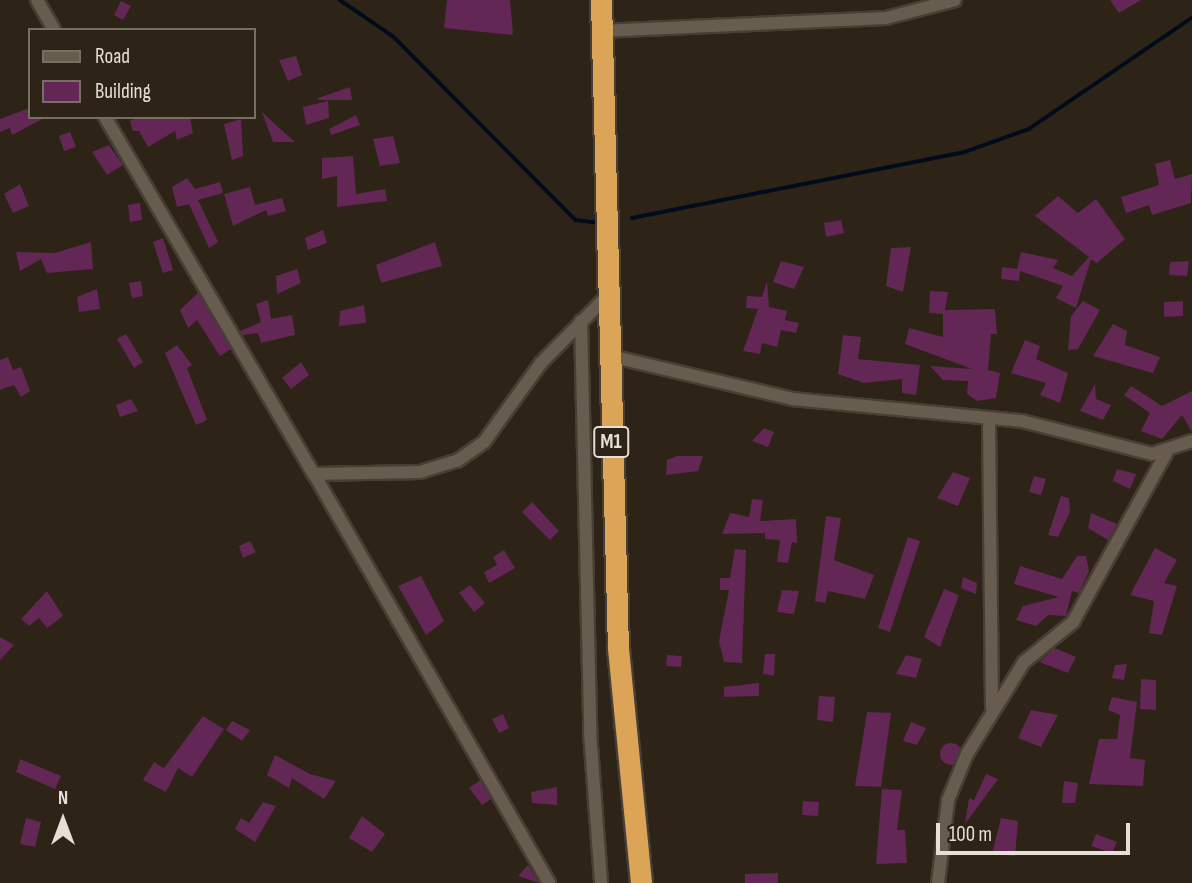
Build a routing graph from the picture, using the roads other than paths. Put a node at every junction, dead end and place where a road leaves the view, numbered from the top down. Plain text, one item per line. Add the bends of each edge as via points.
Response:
1 (37, 0) edge
2 (601, 0) edge
3 (955, 0) edge
4 (53, 28) edge
5 (601, 31) junction
6 (106, 119) edge
7 (609, 294) junction
8 (581, 321) junction
9 (610, 356) junction
10 (989, 421) junction
11 (1192, 441) edge
12 (1167, 452) junction
13 (314, 474) junction
14 (992, 710) junction
15 (548, 883) edge
16 (601, 883) edge
17 (641, 883) edge
18 (938, 883) edge

1 - 4 street
2 - 5 highway, M1
3 - 5 street via 886,18
5 - 7 highway, M1
6 - 13 street
7 - 8 street
7 - 9 highway, M1
8 - 13 street via 541,363 484,442 457,461 420,472
8 - 16 street via 590,732
9 - 10 street via 793,399
9 - 17 highway, M1 via 623,742
10 - 12 street via 1023,421
10 - 14 street
11 - 12 street
12 - 14 street via 1073,622 1024,662
13 - 15 street
14 - 18 street via 948,800

